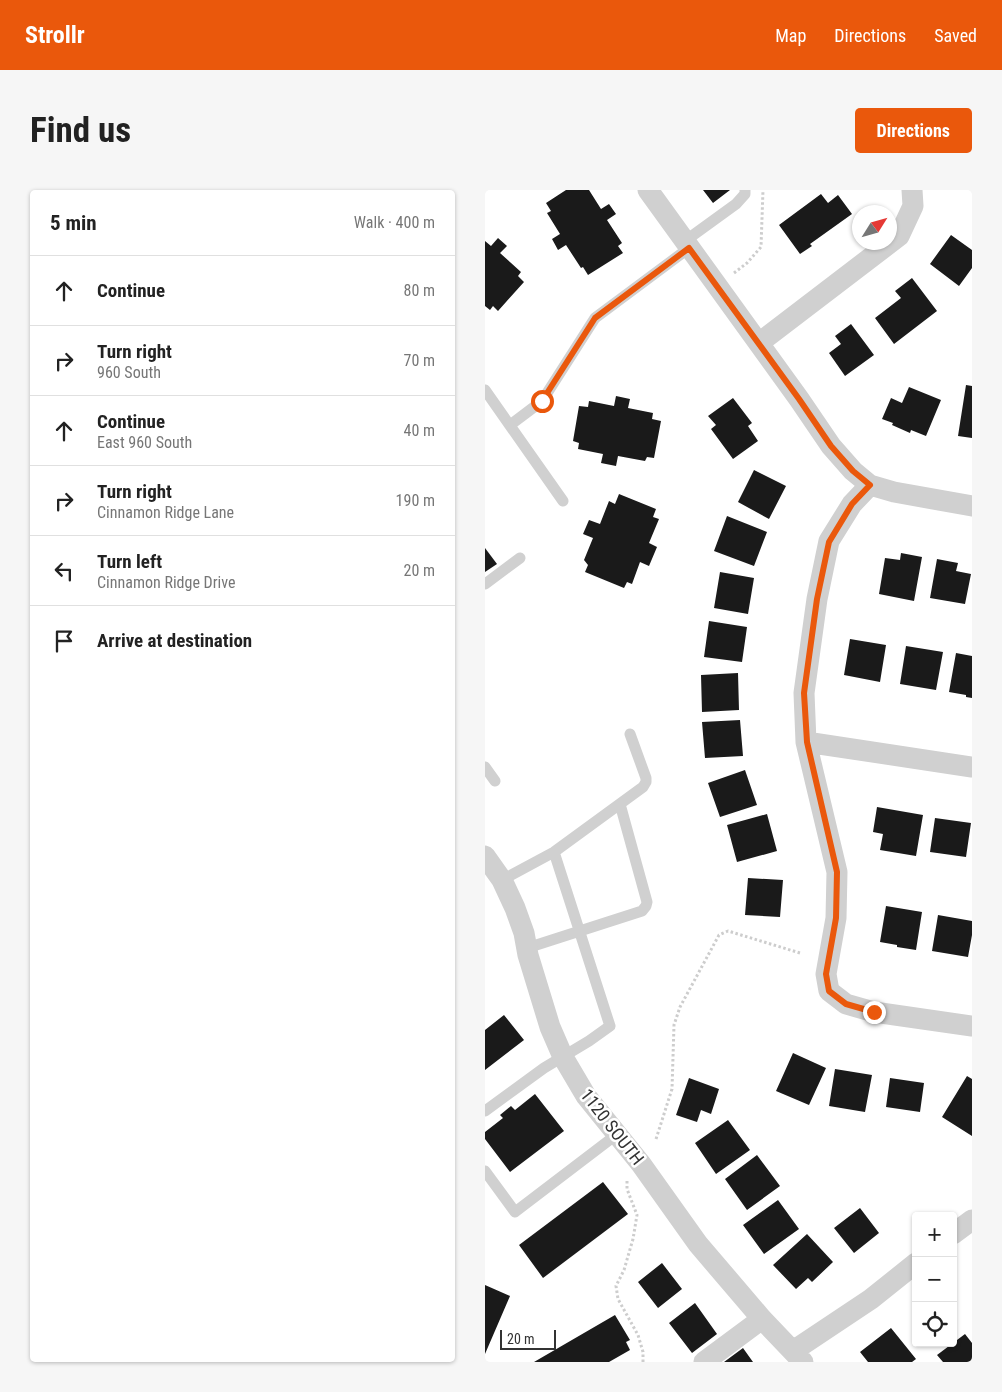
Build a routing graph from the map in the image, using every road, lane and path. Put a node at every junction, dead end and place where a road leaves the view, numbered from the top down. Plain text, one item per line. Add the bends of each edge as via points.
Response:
1 (648, 190) edge
2 (745, 190) edge
3 (763, 190) edge
4 (912, 190) edge
5 (687, 245) junction
6 (734, 272) dead end
7 (759, 343) junction
8 (485, 390) edge
9 (510, 425) junction
10 (870, 485) junction
11 (563, 501) dead end
12 (972, 506) edge
13 (521, 558) dead end
14 (485, 584) edge
15 (630, 734) dead end
16 (807, 742) junction
17 (485, 767) edge
18 (972, 767) edge
19 (495, 781) dead end
20 (620, 804) junction
21 (553, 852) junction
22 (485, 856) edge
23 (502, 880) junction
24 (579, 931) junction
25 (527, 948) junction
26 (801, 953) dead end
27 (972, 1026) edge
28 (563, 1057) junction
29 (485, 1111) edge
30 (616, 1135) junction
31 (656, 1139) dead end
32 (485, 1171) edge
33 (627, 1181) dead end
34 (972, 1220) edge
35 (957, 1231) edge
36 (912, 1266) edge
37 (762, 1319) junction
38 (798, 1356) edge
39 (643, 1362) edge
40 (704, 1362) edge

1 - 5 street
2 - 5 lane via 736,204
3 - 6 path via 761,247
4 - 7 street via 913,206 899,236
5 - 7 street
5 - 9 lane via 595,318 542,401
7 - 10 street via 831,446
8 - 9 lane
9 - 11 lane
10 - 12 street
10 - 16 street via 852,504 829,542 817,599 804,693
13 - 14 lane
15 - 20 lane via 646,782
16 - 18 street
16 - 27 street via 837,872 836,918 826,974 829,991 846,1004 874,1012
17 - 19 lane
20 - 21 lane
20 - 24 lane via 646,906 642,911
21 - 23 lane
21 - 24 lane
22 - 23 street, 1120 SOUTH
23 - 25 street, 1120 SOUTH via 515,908
24 - 25 lane
24 - 28 lane via 610,1026
25 - 28 street, 1120 SOUTH via 550,1027
26 - 31 path via 728,931 719,935 673,1025 672,1089
28 - 29 lane
28 - 30 street, 1120 SOUTH via 586,1096
30 - 32 lane via 515,1212
30 - 37 street, 1120 SOUTH via 641,1164 698,1244
33 - 39 path via 637,1215 624,1270 616,1286 618,1299 638,1335
34 - 35 street
36 - 38 street
37 - 38 street, 1120 SOUTH
37 - 40 street

